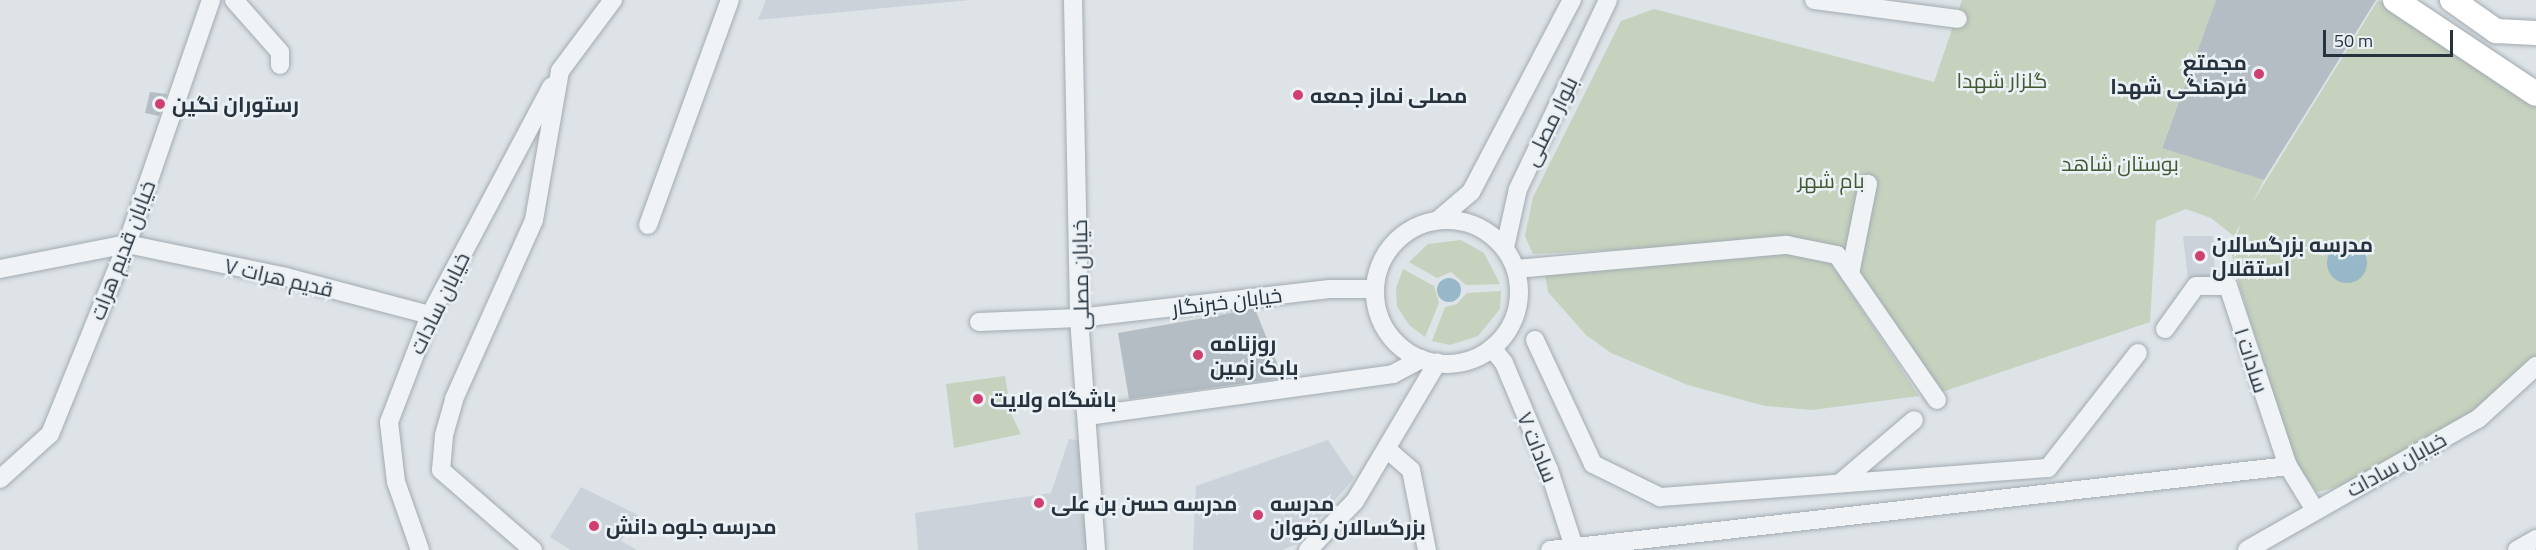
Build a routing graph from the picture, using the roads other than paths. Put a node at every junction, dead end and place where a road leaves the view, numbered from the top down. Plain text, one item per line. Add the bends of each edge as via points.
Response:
1 (211, 0) edge
2 (234, 0) edge
3 (613, 0) edge
4 (730, 0) edge
5 (1073, 0) edge
6 (1572, 0) edge
7 (1608, 0) edge
8 (1814, 0) edge
9 (2395, 0) edge
10 (2452, 0) edge
11 (1958, 19) dead end
12 (2496, 31) junction
13 (2536, 33) edge
14 (2480, 59) junction
15 (280, 65) dead end
16 (560, 71) junction
17 (2536, 94) edge
18 (1868, 184) dead end
19 (1438, 220) junction
20 (648, 225) dead end
21 (127, 244) junction
22 (1504, 247) junction
23 (0, 269) edge
24 (1516, 269) junction
25 (1850, 274) junction
26 (1375, 289) junction
27 (430, 315) junction
28 (1079, 318) junction
29 (979, 322) dead end
30 (2165, 329) dead end
31 (1535, 340) dead end
32 (1492, 348) junction
33 (2138, 353) dead end
34 (1429, 361) junction
35 (2536, 366) edge
36 (1937, 400) dead end
37 (1087, 416) junction
38 (1914, 420) dead end
39 (1388, 450) junction
40 (2288, 466) junction
41 (0, 479) edge
42 (1840, 483) junction
43 (2315, 510) junction
44 (2536, 539) edge
45 (2279, 542) edge
46 (1574, 547) edge
47 (420, 550) edge
48 (533, 550) edge
49 (1096, 550) edge
50 (1308, 550) edge
51 (1427, 550) edge
52 (1550, 550) edge
53 (2247, 550) edge
54 (2517, 550) edge

1 - 21 street, خیابان قدیم هرات
2 - 15 street via 280,52
3 - 16 street, خیابان سادات
4 - 20 street
5 - 28 street, خیابان مصلی
6 - 19 street, بلوار مصلی via 1471,192
7 - 22 street, بلوار مصلی via 1518,189
8 - 11 street
9 - 14 main road
10 - 12 main road
12 - 13 main road
12 - 14 main road via 2493,48
14 - 17 main road
16 - 27 street, خیابان سادات
16 - 48 street via 534,220 454,399 444,435 441,470
18 - 25 street
19 - 22 street via 1463,221 1486,231
19 - 26 street via 1414,228 1394,243 1380,264
21 - 23 street
21 - 27 street, قدیم هرات ۷ via 286,277
21 - 41 street, خیابان قدیم هرات via 50,434
22 - 24 street
24 - 25 street via 1787,245 1837,255
24 - 32 street via 1517,310
25 - 36 street
26 - 28 street, خیابان خبرنگار via 1329,289
26 - 34 street via 1382,324 1392,339
27 - 47 street, خیابان سادات via 389,422 396,482
28 - 29 street, خیابان خبرنگار
28 - 37 street, خیابان مصلی
30 - 40 street, سادات ۱ via 2196,286 2228,286
31 - 42 street via 1593,464 1660,496
32 - 34 street via 1466,361
32 - 46 street, سادات ۷ via 1504,363 1540,449
33 - 42 street via 2048,468
34 - 37 street via 1393,374
34 - 39 street
35 - 43 street, خیابان سادات via 2478,419
37 - 49 street, خیابان مصلی
38 - 42 street
39 - 50 street via 1355,501
39 - 51 street via 1411,470
40 - 43 street, سادات ۱
40 - 46 street
43 - 45 street, خیابان سادات
44 - 54 street
45 - 53 street, خیابان سادات
46 - 52 street

